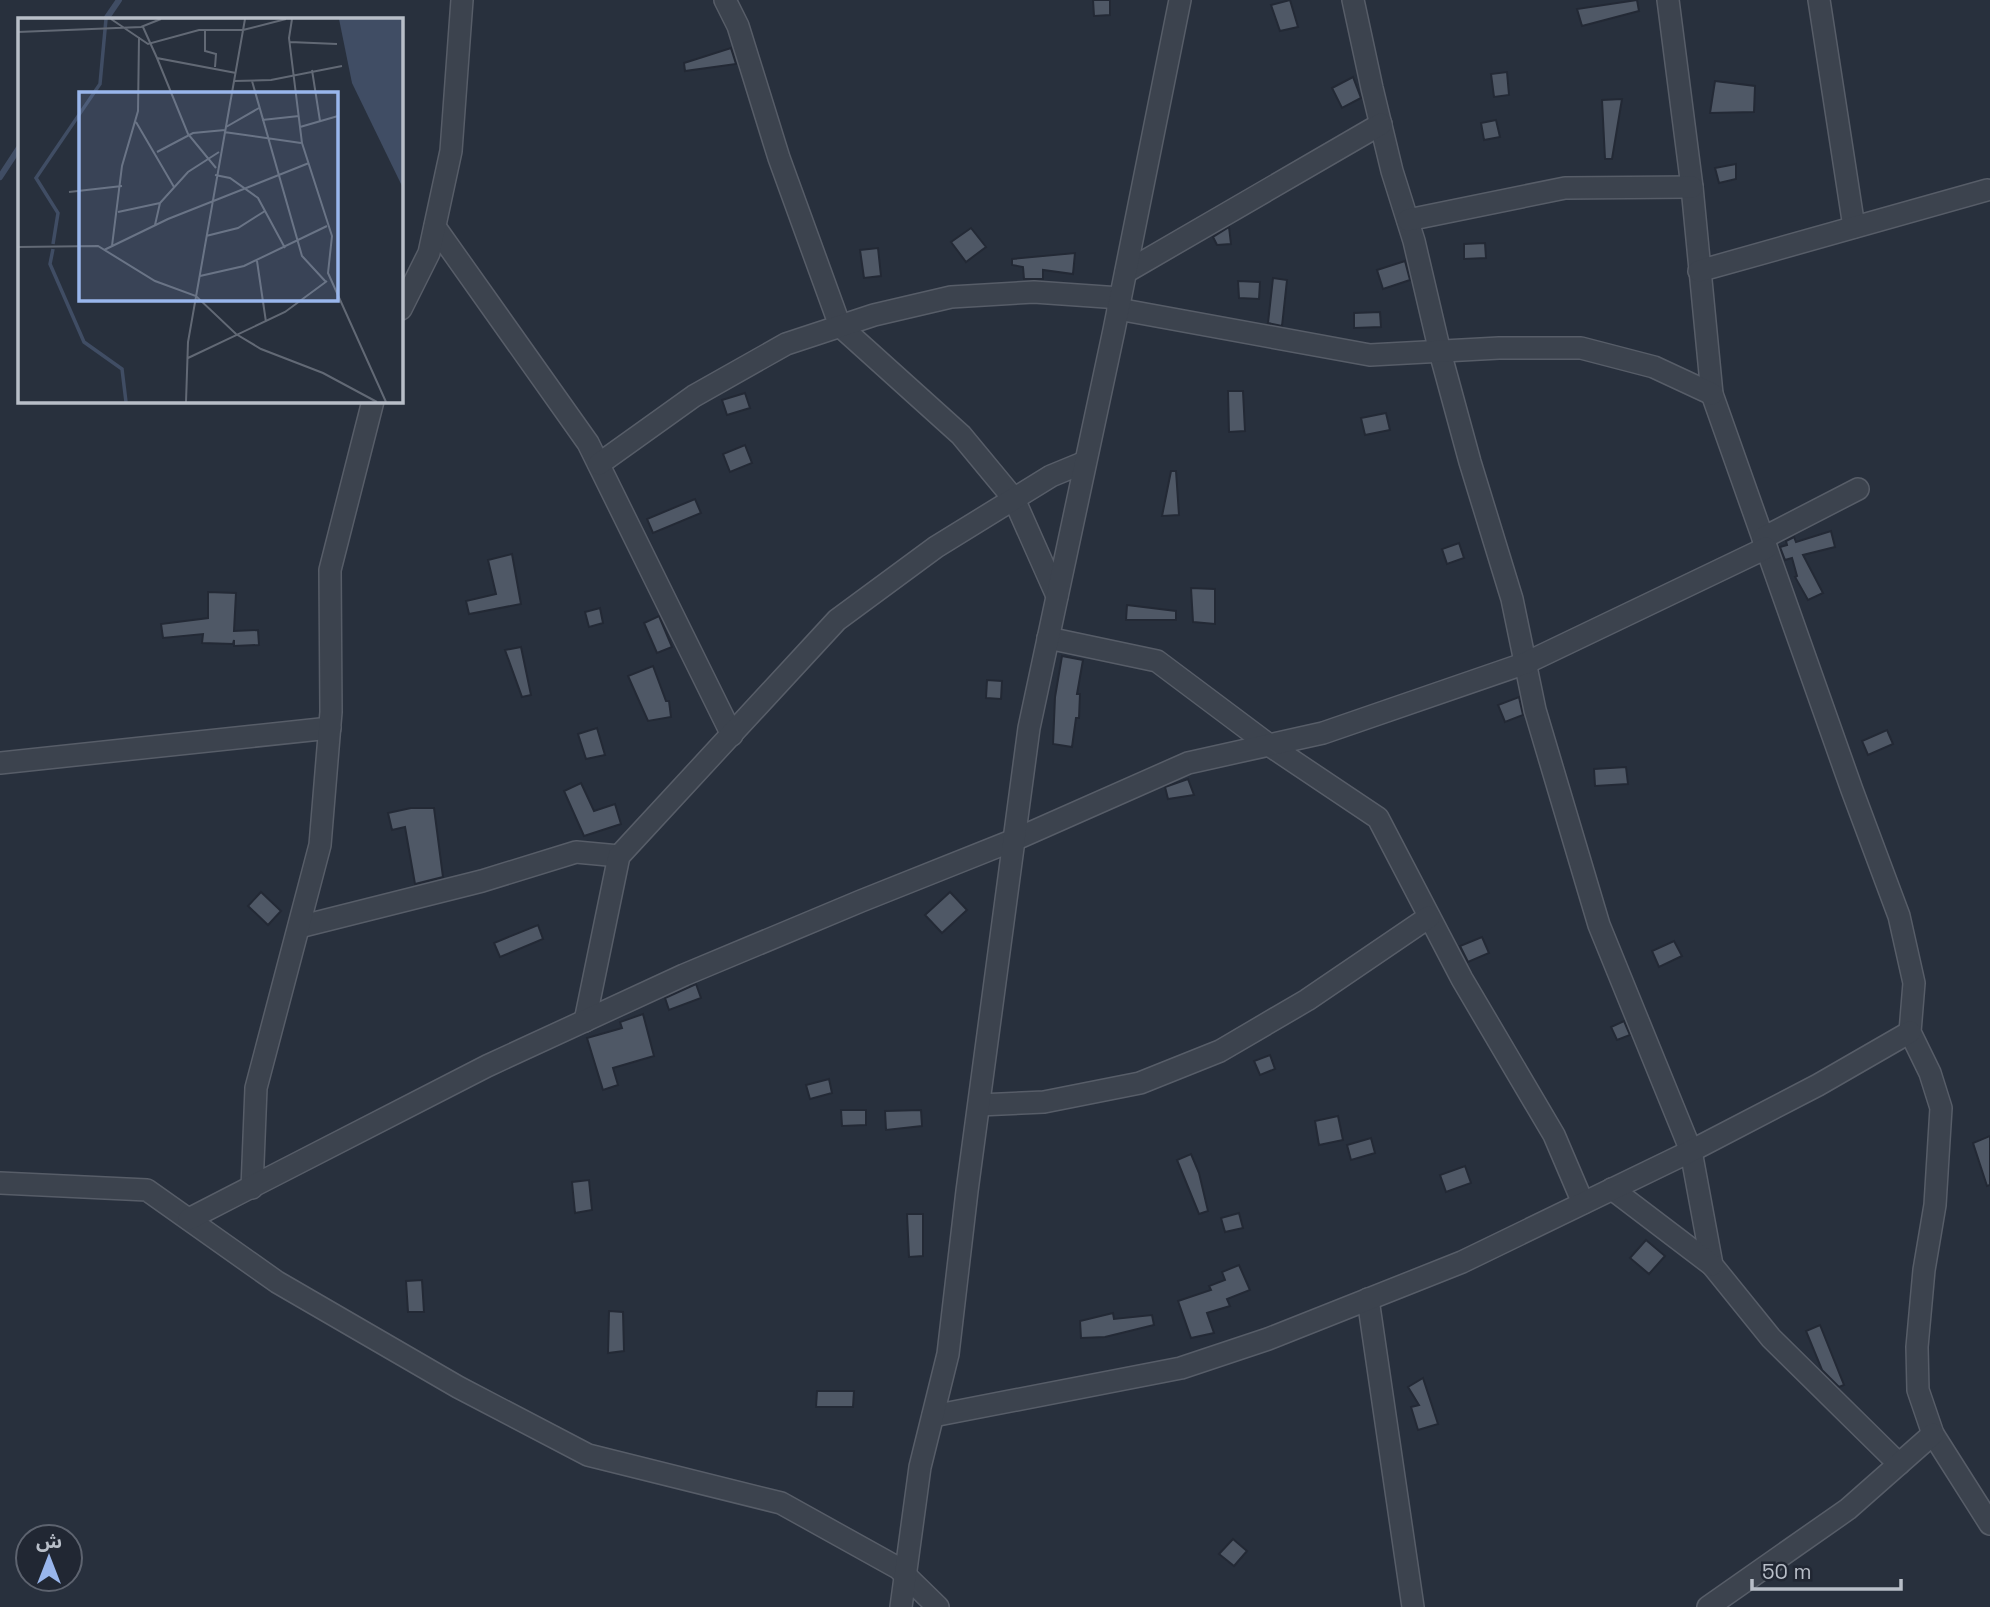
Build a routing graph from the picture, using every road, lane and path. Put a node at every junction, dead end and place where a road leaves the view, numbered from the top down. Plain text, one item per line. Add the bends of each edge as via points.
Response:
1 (462, 0) edge
2 (725, 0) edge
3 (1180, 0) edge
4 (1353, 0) edge
5 (1668, 0) edge
6 (1819, 0) edge
7 (1381, 124) junction
8 (1692, 187) junction
9 (1987, 190) dead end
10 (1408, 220) junction
11 (435, 227) junction
12 (1854, 227) junction
13 (1699, 271) junction
14 (1126, 272) junction
15 (1119, 303) junction
16 (402, 307) edge
17 (841, 326) junction
18 (1440, 352) junction
19 (1712, 394) junction
20 (373, 402) edge
21 (1085, 462) junction
22 (598, 464) junction
23 (1858, 489) dead end
24 (1014, 499) junction
25 (1765, 543) junction
26 (1057, 596) junction
27 (1048, 638) junction
28 (1525, 663) junction
29 (330, 728) junction
30 (732, 735) junction
31 (1269, 745) junction
32 (0, 763) edge
33 (1014, 840) junction
34 (619, 856) junction
35 (1429, 917) junction
36 (299, 926) junction
37 (585, 1021) junction
38 (1910, 1032) junction
39 (979, 1105) junction
40 (1691, 1151) junction
41 (0, 1184) edge
42 (251, 1188) junction
43 (1612, 1189) junction
44 (1583, 1203) junction
45 (189, 1220) junction
46 (1712, 1265) junction
47 (1368, 1299) junction
48 (933, 1416) junction
49 (1933, 1434) junction
50 (1899, 1464) junction
51 (1990, 1524) edge
52 (906, 1576) junction
53 (901, 1607) edge
54 (938, 1607) edge
55 (1413, 1607) edge
56 (1708, 1607) edge

1 - 11 street via 451,151
2 - 17 street
3 - 14 street
4 - 7 street
5 - 8 street
6 - 12 street
7 - 10 street
7 - 14 street
8 - 10 street via 1565,188
8 - 13 street
9 - 12 street
10 - 18 street
11 - 16 street via 429,253
11 - 22 street via 588,443
12 - 13 street
13 - 19 street
14 - 15 street
15 - 17 street via 1034,292 951,297
15 - 18 street via 1370,355
15 - 21 street
17 - 22 street via 786,344 694,396
17 - 24 street via 961,435
18 - 19 street via 1581,348 1654,367
18 - 28 street via 1512,599
19 - 25 street
20 - 29 street via 330,570
21 - 24 street
21 - 26 street
22 - 30 street
23 - 25 street
24 - 26 street
24 - 30 street via 936,547 837,620
25 - 28 street
25 - 38 street via 1899,916 1914,983
26 - 27 street
27 - 31 street via 1157,661
27 - 33 street via 1029,729
28 - 31 street via 1323,733
28 - 40 street via 1599,925
29 - 32 street
29 - 36 street via 320,845
30 - 34 street
31 - 33 street via 1188,764
31 - 35 street via 1378,818
33 - 37 street via 684,975
33 - 39 street
34 - 36 street via 576,852 482,881
34 - 37 street
35 - 39 street via 1307,1000 1220,1051 1140,1083 1044,1102
35 - 44 street via 1554,1135
36 - 42 street via 256,1088
37 - 42 street via 487,1066
38 - 40 street
38 - 49 street via 1941,1108 1935,1205 1917,1346 1918,1390
39 - 48 street via 948,1354
40 - 43 street
40 - 46 street
41 - 45 street via 147,1190
42 - 45 street
43 - 44 street
43 - 46 street
44 - 47 street via 1462,1262
45 - 52 street via 277,1282 458,1387 588,1455 781,1503
46 - 50 street via 1771,1338
47 - 48 street via 1181,1368
47 - 55 street
48 - 52 street via 920,1467
49 - 50 street
49 - 51 street
50 - 56 street via 1848,1509
52 - 53 street
52 - 54 street

